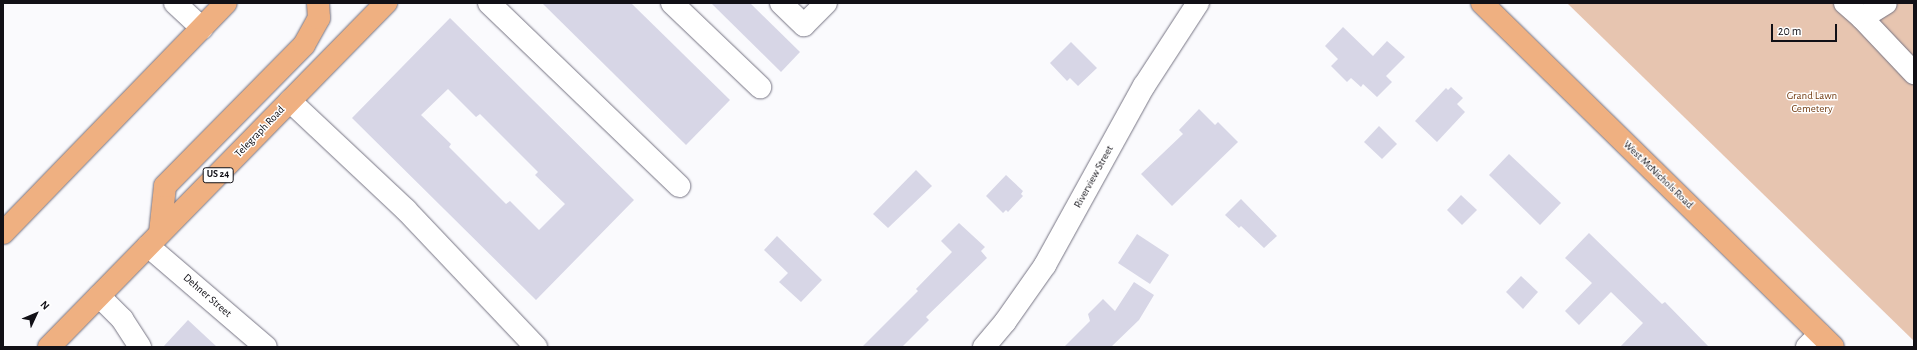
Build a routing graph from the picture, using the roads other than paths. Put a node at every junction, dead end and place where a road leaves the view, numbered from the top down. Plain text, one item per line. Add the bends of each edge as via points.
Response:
1 (175, 3) edge
2 (226, 3) edge
3 (318, 3) edge
4 (386, 3) edge
5 (489, 3) edge
6 (672, 3) edge
7 (781, 3) edge
8 (826, 3) edge
9 (1198, 3) edge
10 (1482, 3) edge
11 (1845, 3) edge
12 (1886, 3) edge
13 (1862, 18) junction
14 (202, 28) junction
15 (1914, 73) edge
16 (760, 88) dead end
17 (290, 101) junction
18 (679, 186) dead end
19 (3, 234) edge
20 (154, 240) junction
21 (99, 296) junction
22 (1820, 343) edge
23 (49, 347) edge
24 (140, 347) edge
25 (266, 347) edge
26 (536, 347) edge
27 (984, 347) edge

1 - 14 street
2 - 14 main road
3 - 20 main road via 319,18 304,45 165,186
4 - 17 main road, Telegraph Road / US 24
5 - 18 street
6 - 16 street
7 - 8 street via 804,25
9 - 27 street, Riverview Street via 1144,86 1045,265
10 - 22 main road, West McNichols Road
11 - 13 street
12 - 13 street
13 - 15 street
14 - 19 main road
17 - 20 main road, Telegraph Road / US 24
17 - 26 street via 406,210
20 - 21 main road, Telegraph Road / US 24
20 - 25 street, Dehner Street
21 - 23 main road, Telegraph Road / US 24
21 - 24 street via 122,319

